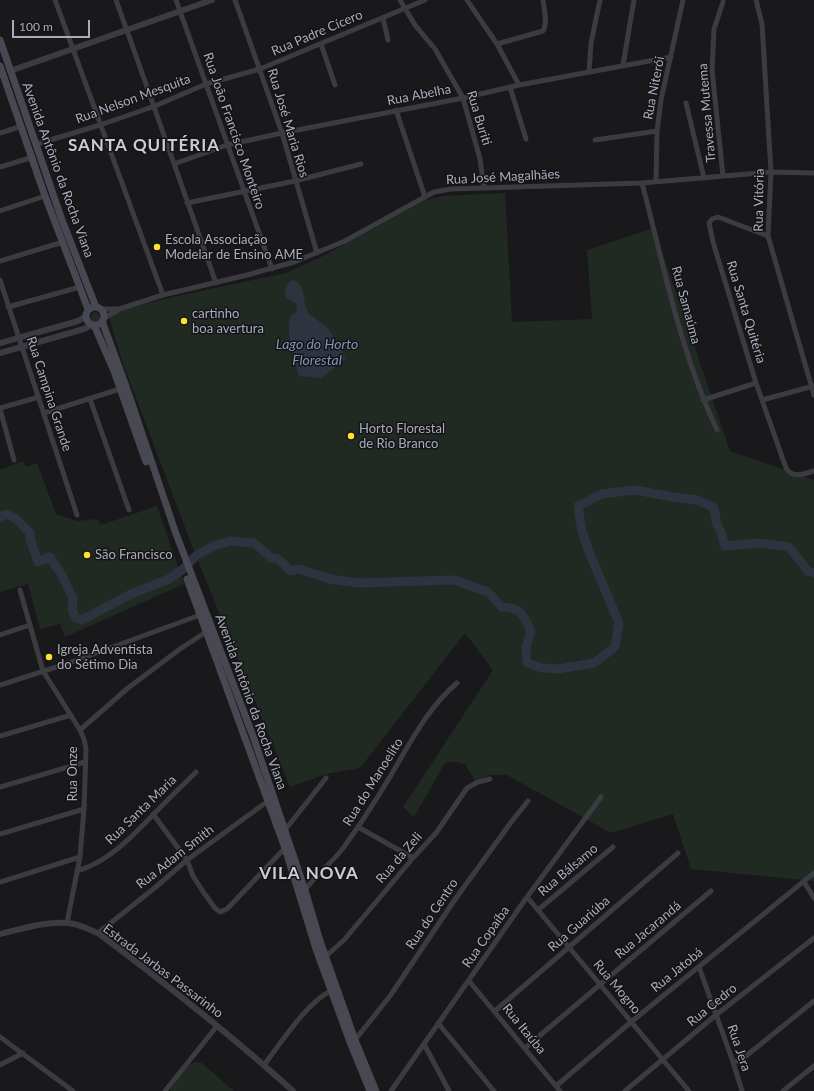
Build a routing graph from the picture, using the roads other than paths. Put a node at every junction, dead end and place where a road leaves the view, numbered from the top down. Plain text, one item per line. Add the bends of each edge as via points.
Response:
1 (55, 0) edge
2 (116, 0) edge
3 (176, 0) edge
4 (212, 0) edge
5 (235, 0) edge
6 (400, 0) edge
7 (425, 0) edge
8 (467, 0) edge
9 (543, 0) edge
10 (600, 0) edge
11 (634, 0) edge
12 (682, 0) edge
13 (756, 0) edge
14 (722, 2) dead end
15 (406, 9) junction
16 (180, 10) junction
17 (383, 18) junction
18 (127, 29) junction
19 (0, 40) edge
20 (388, 40) dead end
21 (321, 44) junction
22 (497, 44) junction
23 (72, 49) junction
24 (671, 57) junction
25 (623, 65) junction
26 (0, 66) edge
27 (260, 69) junction
28 (10, 70) junction
29 (589, 72) junction
30 (206, 84) junction
31 (335, 85) dead end
32 (520, 85) junction
33 (510, 88) junction
34 (463, 98) junction
35 (686, 103) dead end
36 (154, 106) junction
37 (396, 110) junction
38 (100, 125) junction
39 (22, 126) junction
40 (657, 131) junction
41 (0, 133) edge
42 (282, 133) junction
43 (526, 139) dead end
44 (595, 140) dead end
45 (37, 144) junction
46 (227, 145) junction
47 (33, 157) junction
48 (174, 164) junction
49 (361, 164) dead end
50 (0, 167) edge
51 (771, 172) junction
52 (814, 173) edge
53 (723, 176) junction
54 (704, 178) junction
55 (295, 181) junction
56 (656, 181) junction
57 (642, 183) junction
58 (484, 188) junction
59 (244, 191) junction
60 (46, 196) junction
61 (425, 197) junction
62 (188, 203) junction
63 (0, 211) edge
64 (768, 236) junction
65 (63, 242) junction
66 (317, 253) junction
67 (0, 261) edge
68 (272, 268) junction
69 (0, 280) edge
70 (216, 282) junction
71 (80, 287) junction
72 (163, 295) junction
73 (8, 307) junction
74 (98, 308) junction
75 (119, 309) junction
76 (88, 310) junction
77 (85, 317) junction
78 (103, 320) junction
79 (93, 325) junction
80 (19, 338) junction
81 (0, 343) edge
82 (22, 347) junction
83 (0, 353) edge
84 (756, 383) junction
85 (813, 386) edge
86 (120, 388) junction
87 (814, 395) edge
88 (39, 397) junction
89 (90, 399) junction
90 (703, 400) junction
91 (762, 400) junction
92 (0, 408) edge
93 (44, 414) junction
94 (717, 430) dead end
95 (14, 460) dead end
96 (814, 471) edge
97 (129, 510) dead end
98 (78, 515) dead end
99 (173, 531) junction
100 (187, 571) junction
101 (20, 590) dead end
102 (200, 615) junction
103 (30, 625) junction
104 (206, 632) junction
105 (0, 635) edge
106 (43, 671) junction
107 (457, 683) dead end
108 (0, 685) edge
109 (71, 715) junction
110 (80, 730) junction
111 (0, 736) edge
112 (85, 762) junction
113 (196, 772) dead end
114 (326, 778) dead end
115 (490, 780) dead end
116 (0, 787) edge
117 (601, 797) dead end
118 (268, 801) junction
119 (528, 801) dead end
120 (84, 809) junction
121 (153, 814) junction
122 (358, 827) junction
123 (285, 830) junction
124 (0, 834) edge
125 (613, 847) dead end
126 (285, 848) junction
127 (678, 853) dead end
128 (80, 857) junction
129 (413, 858) junction
130 (187, 860) junction
131 (77, 871) junction
132 (814, 873) edge
133 (0, 882) edge
134 (804, 882) junction
135 (305, 890) junction
136 (711, 891) dead end
137 (527, 897) junction
138 (814, 898) edge
139 (538, 910) junction
140 (67, 923) junction
141 (98, 933) junction
142 (0, 934) edge
143 (814, 938) edge
144 (569, 947) junction
145 (325, 957) junction
146 (699, 967) junction
147 (469, 981) junction
148 (600, 985) junction
149 (331, 990) junction
150 (814, 1001) edge
151 (495, 1011) junction
152 (716, 1015) junction
153 (631, 1022) junction
154 (438, 1023) junction
155 (217, 1026) junction
156 (0, 1037) edge
157 (355, 1040) junction
158 (424, 1044) junction
159 (525, 1048) junction
160 (22, 1053) junction
161 (663, 1059) junction
162 (733, 1062) junction
163 (0, 1065) edge
164 (264, 1065) junction
165 (814, 1066) edge
166 (558, 1089) edge
167 (73, 1091) edge
168 (164, 1091) edge
169 (292, 1091) edge
170 (370, 1091) edge
171 (376, 1091) edge
172 (391, 1091) edge
173 (449, 1091) edge
174 (494, 1091) edge
175 (625, 1091) edge
176 (689, 1091) edge
177 (742, 1091) edge
178 (783, 1091) edge

1 - 23 street
2 - 18 street
3 - 16 street, Rua João Francisco Monteiro
4 - 16 street
5 - 27 street, Rua José Maria Rios
6 - 15 street, Rua Buriti
7 - 15 street, Rua Padre Cícero
8 - 22 street
9 - 22 street via 543,31
10 - 29 street via 591,43
11 - 25 street
12 - 24 street, Rua Niterói
13 - 51 street, Rua Vitória via 762,24
14 - 53 street, Travessa Mutema via 714,30 712,70
15 - 17 street, Rua Padre Cícero
15 - 34 street, Rua Buriti via 434,49
16 - 18 street
16 - 30 street, Rua João Francisco Monteiro
17 - 20 street, Rua Padre Cícero
17 - 21 street, Rua Padre Cícero
18 - 23 street
18 - 36 street
19 - 28 main road, Avenida Antônio da Rocha Viana
21 - 27 street, Rua Padre Cícero
21 - 31 street
22 - 32 street
23 - 28 street
23 - 38 street
24 - 25 street, Rua Abelha
24 - 40 street, Rua Niterói
25 - 29 street, Rua Abelha
26 - 39 main road, Avenida Antônio da Rocha Viana
27 - 30 street, Rua Nelson Mesquita
27 - 42 street, Rua José Maria Rios
28 - 45 main road, Avenida Antônio da Rocha Viana
29 - 32 street, Rua Abelha
30 - 36 street, Rua Nelson Mesquita
30 - 46 street, Rua João Francisco Monteiro
32 - 33 street, Rua Abelha
33 - 34 street, Rua Abelha
33 - 43 street
34 - 37 street, Rua Abelha
34 - 58 street, Rua Buriti via 480,159
35 - 54 street
36 - 38 street, Rua Nelson Mesquita
36 - 48 street
37 - 42 street, Rua Abelha
37 - 61 street
38 - 45 street, Rua Nelson Mesquita
38 - 72 street
39 - 41 street
39 - 47 main road, Avenida Antônio da Rocha Viana
40 - 44 street
40 - 56 street, Rua Niterói
42 - 46 street, Rua Abelha
42 - 55 street, Rua José Maria Rios
45 - 74 main road, Avenida Antônio da Rocha Viana via 62,220
46 - 48 street, Rua Abelha
46 - 59 street, Rua João Francisco Monteiro
47 - 50 street
47 - 60 main road, Avenida Antônio da Rocha Viana
48 - 62 street
49 - 55 street
51 - 52 street, Rua José Magalhães
51 - 53 street, Rua José Magalhães
51 - 64 street, Rua Vitória
53 - 54 street, Rua José Magalhães
54 - 56 street, Rua José Magalhães
55 - 59 street
55 - 66 street, Rua José Maria Rios
56 - 57 street, Rua José Magalhães
57 - 58 street, Rua José Magalhães
57 - 90 street, Rua Samaúma via 683,339
58 - 61 street, Rua José Magalhães via 446,190
59 - 62 street
59 - 68 street, Rua João Francisco Monteiro
60 - 63 street
60 - 65 main road, Avenida Antônio da Rocha Viana
61 - 66 street, Rua José Magalhães via 345,241
62 - 70 street
64 - 84 street, Rua Santa Quitéria via 718,217 709,223
64 - 85 street, Rua Vitória
65 - 67 street
65 - 71 main road, Avenida Antônio da Rocha Viana
66 - 68 street, Rua José Magalhães
68 - 70 street, Rua José Magalhães
69 - 73 street, Rua Campina Grande
70 - 72 street, Rua José Magalhães
71 - 73 street
71 - 76 main road, Avenida Antônio da Rocha Viana
72 - 75 street, Rua José Magalhães
73 - 80 street, Rua Campina Grande
74 - 75 street, Rua José Magalhães
74 - 76 main road
74 - 78 main road via 104,314
75 - 78 street, Rua José Magalhães
76 - 77 main road
77 - 79 main road via 89,324
77 - 80 street
78 - 79 main road
78 - 99 main road, Avenida Antônio da Rocha Viana
79 - 82 street
79 - 86 main road, Avenida Antônio da Rocha Viana
80 - 81 street
80 - 82 street, Rua Campina Grande
82 - 83 street
82 - 88 street, Rua Campina Grande
84 - 90 street
84 - 91 street, Rua Santa Quitéria
85 - 87 street, Rua Vitória
85 - 91 street
86 - 89 street
86 - 99 main road, Avenida Antônio da Rocha Viana
88 - 92 street
88 - 93 street, Rua Campina Grande
89 - 93 street
89 - 97 street
90 - 94 street, Rua Samaúma
91 - 96 street, Rua Santa Quitéria via 786,468 797,475
92 - 95 street
93 - 98 street, Rua Campina Grande
99 - 100 main road, Avenida Antônio da Rocha Viana
100 - 102 main road, Avenida Antônio da Rocha Viana
100 - 123 main road, Avenida Antônio da Rocha Viana via 253,736
101 - 103 street, Rua Onze
102 - 104 main road, Avenida Antônio da Rocha Viana
102 - 106 street
103 - 105 street
103 - 106 street, Rua Onze
104 - 110 street via 128,688
104 - 118 main road, Avenida Antônio da Rocha Viana
106 - 108 street
106 - 109 street, Rua Onze
107 - 122 street, Rua do Manoelito via 430,712
109 - 110 street, Rua Onze
109 - 111 street
110 - 112 street, Rua Onze via 85,744
112 - 116 street
112 - 120 street, Rua Onze
113 - 121 street, Rua Santa Maria
114 - 123 street
115 - 129 street, Rua da Zeli via 478,782 467,788 436,833
117 - 137 street, Rua Copaíba
118 - 126 main road, Avenida Antônio da Rocha Viana
118 - 130 street, Rua Adam Smith
119 - 157 street, Rua do Centro via 456,898 390,996
120 - 124 street
120 - 128 street, Rua Onze
121 - 130 street
121 - 131 street, Rua Santa Maria via 114,853
122 - 129 street
122 - 135 street, Rua do Manoelito via 346,846
123 - 135 main road, Avenida Antônio da Rocha Viana
125 - 139 street, Rua Bálsamo
126 - 130 street via 227,909 220,912 193,876
126 - 149 main road, Avenida Antônio da Rocha Viana
127 - 144 street, Rua Guariúba
128 - 131 street, Rua Onze
128 - 133 street
129 - 145 street, Rua da Zeli via 344,940
130 - 141 street, Rua Adam Smith
131 - 140 street, Rua Onze
132 - 134 street, Rua Jatobá
134 - 138 street
134 - 146 street, Rua Jatobá
135 - 145 main road, Avenida Antônio da Rocha Viana
136 - 148 street, Rua Jacarandá
137 - 139 street, Rua Mogno
137 - 147 street, Rua Copaíba
139 - 144 street, Rua Mogno
140 - 141 street, Estrada Jarbas Passarinho
140 - 142 street, Estrada Jarbas Passarinho
141 - 155 street, Estrada Jarbas Passarinho
143 - 152 street, Rua Cedro
144 - 148 street, Rua Mogno
144 - 151 street, Rua Guariúba
145 - 157 main road, Avenida Antônio da Rocha Viana
146 - 152 street, Rua Jera
146 - 153 street, Rua Jatobá
147 - 151 street, Rua Itaúba
147 - 154 street, Rua Copaíba
148 - 153 street, Rua Mogno
148 - 159 street, Rua Jacarandá
149 - 164 street via 308,1009
149 - 170 main road, Avenida Antônio da Rocha Viana
150 - 162 street via 741,1060
151 - 159 street, Rua Itaúba
152 - 161 street, Rua Cedro
152 - 162 street, Rua Jera
153 - 161 street, Rua Mogno
153 - 166 street, Rua Jatobá
154 - 158 street, Rua Copaíba
154 - 174 street
155 - 164 street, Estrada Jarbas Passarinho
155 - 168 street
156 - 160 street
157 - 171 main road, Avenida Antônio da Rocha Viana
158 - 172 street, Rua Copaíba
158 - 173 street
159 - 166 street, Rua Itaúba
160 - 163 street
160 - 167 street
161 - 175 street, Rua Cedro
161 - 176 street, Rua Mogno
162 - 177 street, Rua Jera
164 - 169 street, Estrada Jarbas Passarinho
165 - 178 street

